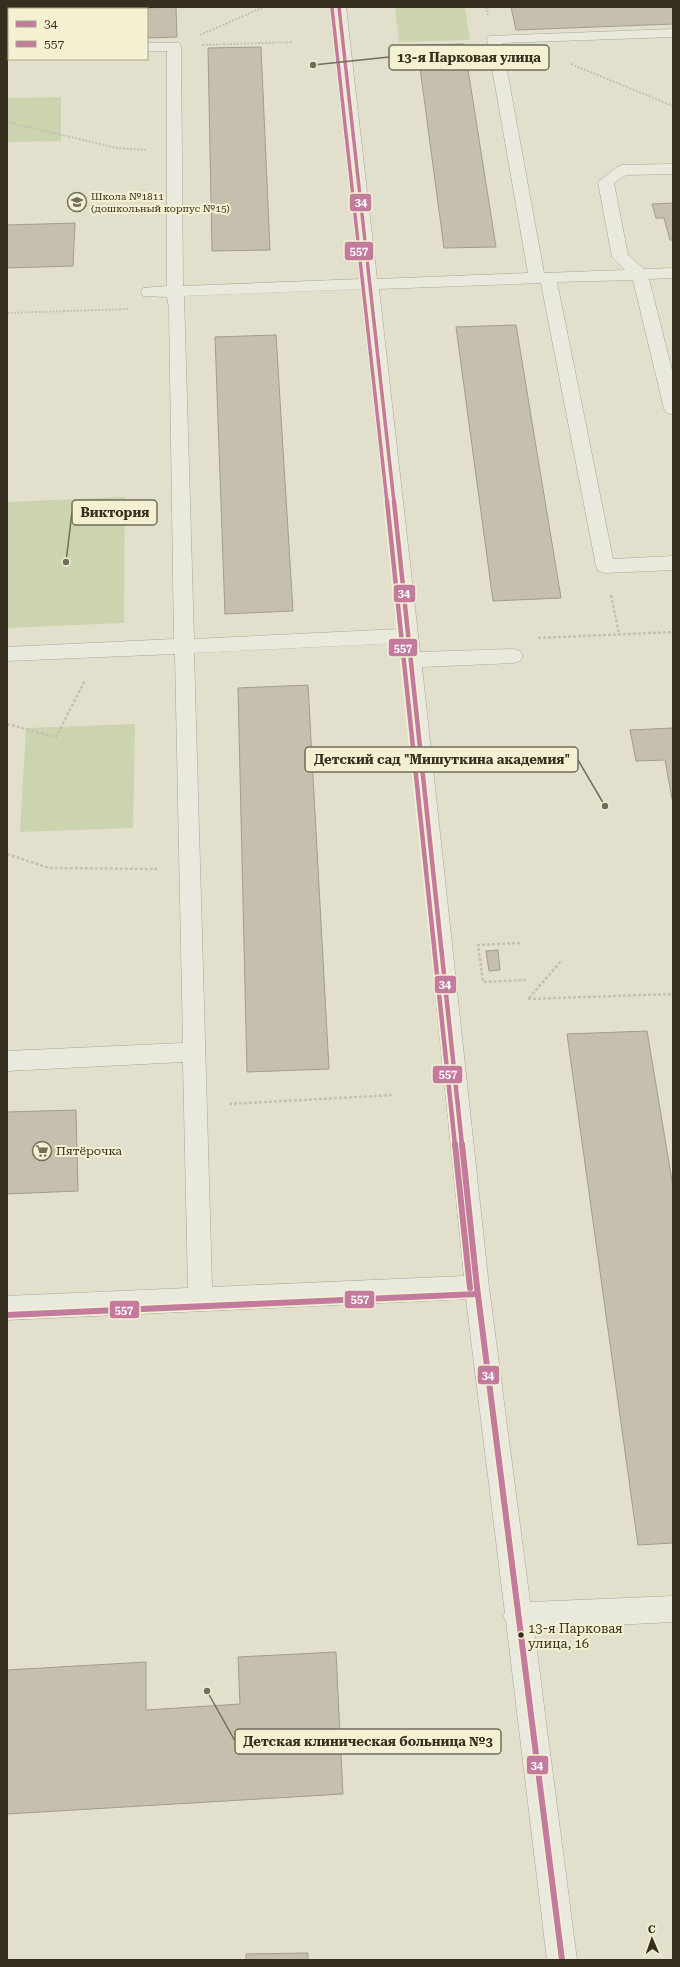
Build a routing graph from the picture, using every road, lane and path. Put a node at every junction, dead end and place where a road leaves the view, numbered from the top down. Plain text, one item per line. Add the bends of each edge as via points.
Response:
1 (264, 7) edge
2 (339, 7) edge
3 (673, 33) edge
4 (293, 42) dead end
5 (174, 46) junction
6 (148, 47) edge
7 (565, 62) dead end
8 (673, 106) edge
9 (7, 122) edge
10 (173, 152) junction
11 (673, 169) edge
12 (673, 273) edge
13 (640, 274) junction
14 (542, 277) junction
15 (369, 283) junction
16 (149, 292) dead end
17 (176, 299) junction
18 (7, 313) edge
19 (673, 409) edge
20 (673, 563) edge
21 (605, 566) junction
22 (673, 632) edge
23 (619, 634) junction
24 (409, 636) junction
25 (535, 638) dead end
26 (185, 645) junction
27 (101, 649) junction
28 (7, 654) edge
29 (513, 656) dead end
30 (411, 660) junction
31 (7, 724) edge
32 (7, 854) edge
33 (189, 870) junction
34 (520, 944) dead end
35 (562, 960) dead end
36 (526, 980) dead end
37 (673, 994) edge
38 (194, 1052) junction
39 (7, 1061) edge
40 (394, 1095) dead end
41 (196, 1106) junction
42 (477, 1287) junction
43 (200, 1300) junction
44 (7, 1308) edge
45 (673, 1609) edge
46 (517, 1616) junction
47 (562, 1960) edge

1 - 5 path
2 - 15 street
3 - 14 street via 494,38
4 - 5 path
5 - 6 street
5 - 10 street
7 - 8 path
9 - 10 path via 117,148
10 - 17 street
11 - 13 street via 622,170 606,182 620,256
12 - 13 street
13 - 14 street
13 - 19 street
14 - 15 street
14 - 21 street
15 - 17 street
15 - 24 street
16 - 17 street
17 - 18 path
17 - 26 street
20 - 21 street
21 - 23 path
22 - 23 path
23 - 25 path
24 - 26 street
24 - 30 street
26 - 27 street
26 - 33 street
27 - 28 street
27 - 31 path via 56,737
29 - 30 street
30 - 42 street
32 - 33 path via 49,868
33 - 38 street
34 - 36 path via 478,945 483,982
35 - 37 path via 528,999
38 - 39 street
38 - 41 street
40 - 41 path
41 - 43 street
42 - 43 street
42 - 46 street
43 - 44 street
45 - 46 street
46 - 47 street

